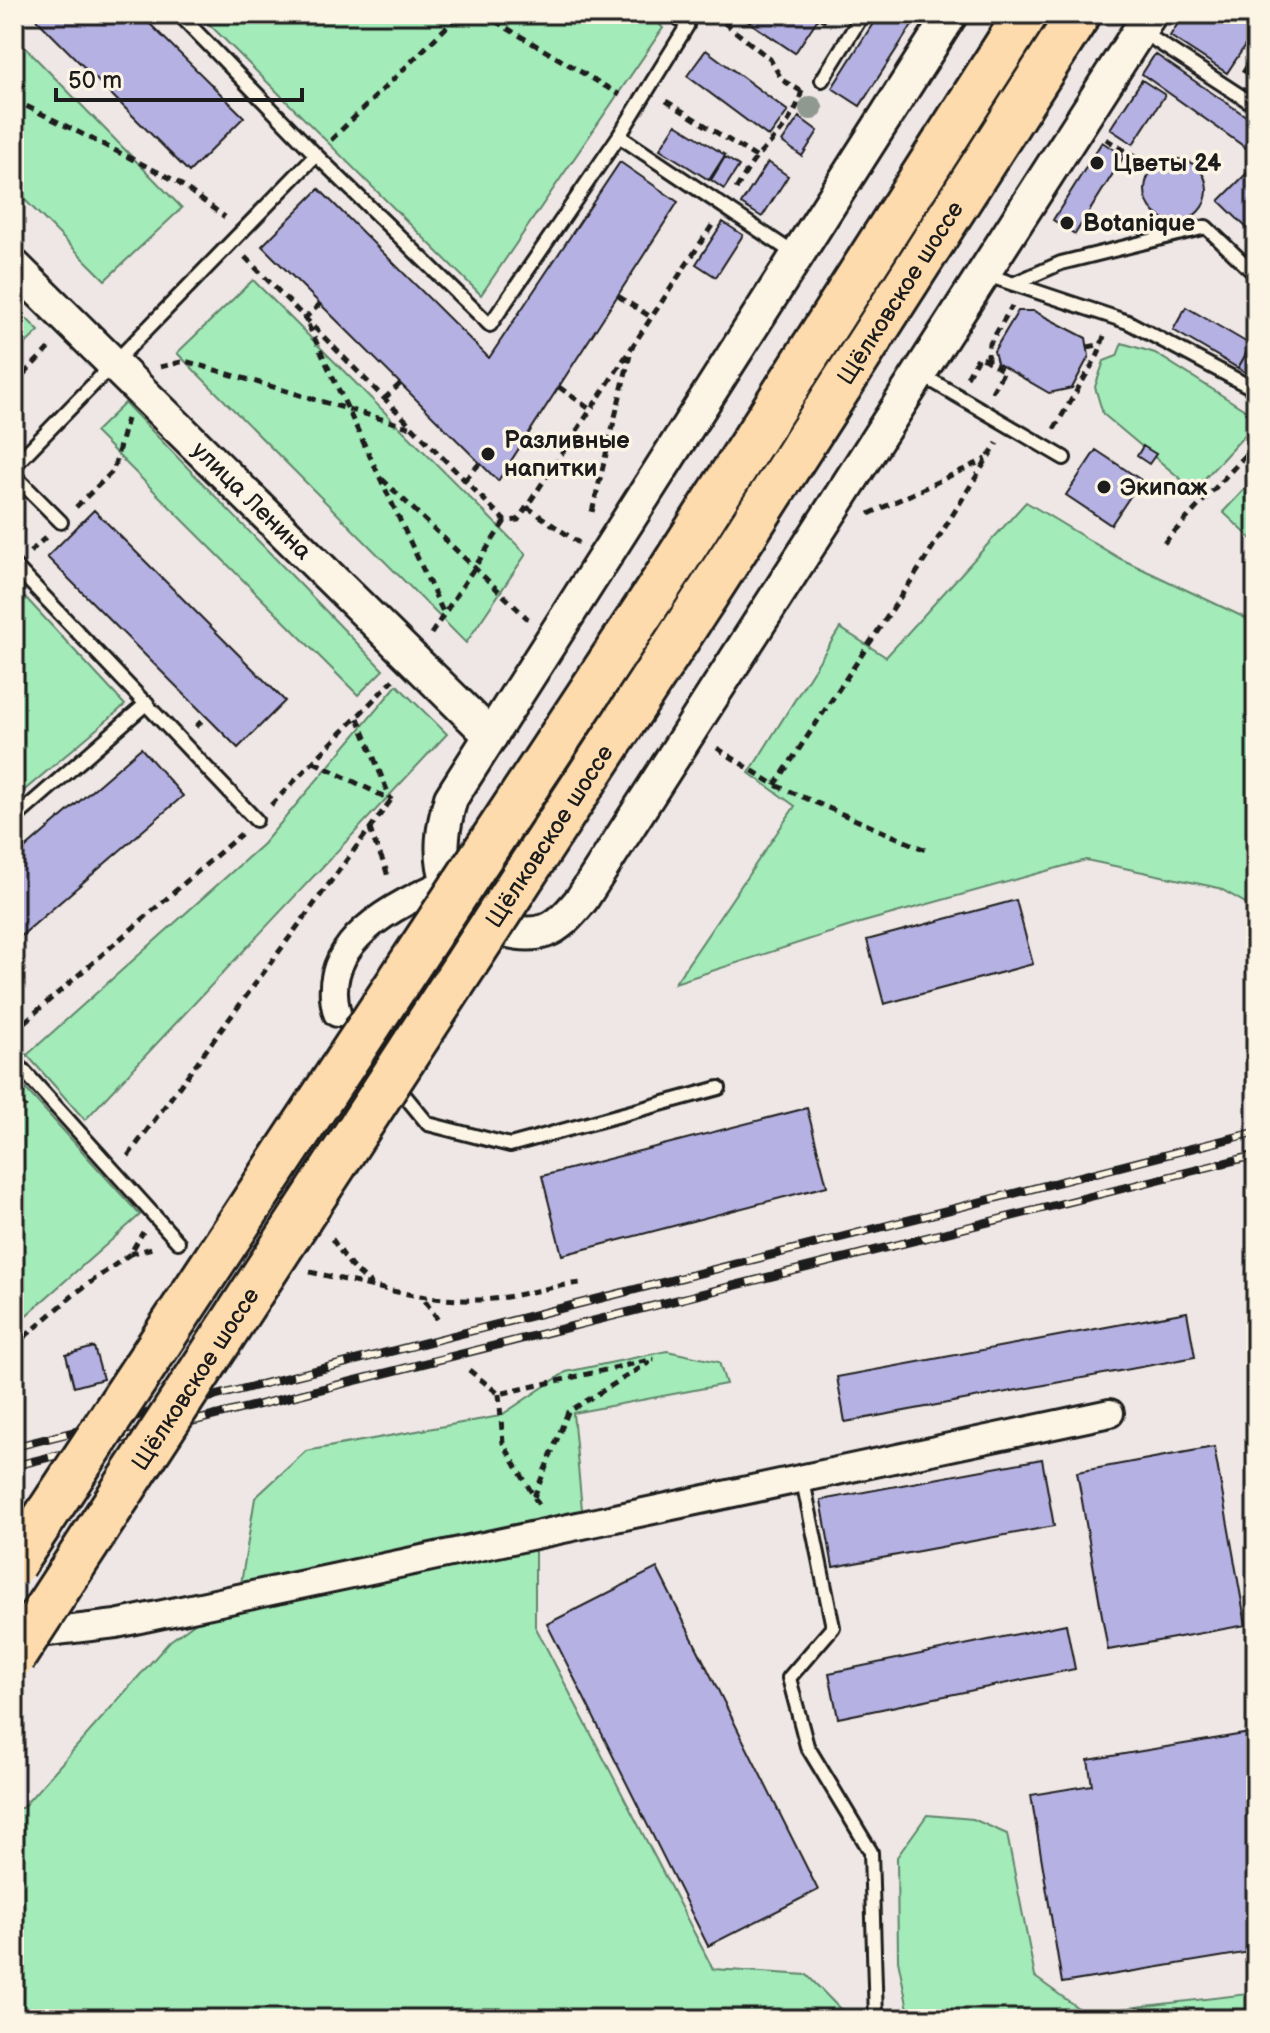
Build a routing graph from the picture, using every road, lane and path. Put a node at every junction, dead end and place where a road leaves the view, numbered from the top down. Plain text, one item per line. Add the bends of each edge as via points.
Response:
1 (179, 14) edge
2 (460, 14) edge
3 (483, 14) edge
4 (675, 14) edge
5 (713, 14) edge
6 (863, 14) edge
7 (951, 14) edge
8 (1026, 14) edge
9 (1079, 14) edge
10 (1145, 22) edge
11 (822, 80) dead end
12 (648, 90) junction
13 (801, 91) dead end
14 (14, 100) edge
15 (638, 105) junction
16 (1256, 106) edge
17 (798, 108) dead end
18 (1095, 132) dead end
19 (619, 136) junction
20 (316, 155) junction
21 (756, 157) junction
22 (1152, 168) dead end
23 (724, 207) junction
24 (242, 229) junction
25 (230, 242) junction
26 (798, 256) junction
27 (14, 266) edge
28 (1256, 275) edge
29 (998, 279) junction
30 (618, 296) dead end
31 (320, 304) dead end
32 (1025, 306) dead end
33 (1111, 316) junction
34 (651, 317) junction
35 (305, 318) junction
36 (1102, 344) junction
37 (1088, 347) dead end
38 (49, 348) dead end
39 (631, 348) junction
40 (111, 362) junction
41 (921, 374) junction
42 (14, 384) edge
43 (400, 384) dead end
44 (136, 386) junction
45 (559, 387) dead end
46 (1256, 390) edge
47 (384, 399) junction
48 (347, 408) junction
49 (591, 410) junction
50 (981, 410) junction
51 (1064, 412) dead end
52 (413, 428) junction
53 (1256, 444) edge
54 (1064, 458) dead end
55 (480, 463) dead end
56 (14, 466) edge
57 (14, 475) edge
58 (380, 477) junction
59 (465, 480) junction
60 (84, 500) dead end
61 (527, 507) junction
62 (591, 516) dead end
63 (863, 516) dead end
64 (505, 521) junction
65 (61, 522) dead end
66 (588, 532) dead end
67 (1164, 543) dead end
68 (14, 565) edge
69 (475, 567) junction
70 (444, 614) junction
71 (534, 625) dead end
72 (426, 642) dead end
73 (396, 677) dead end
74 (147, 703) junction
75 (358, 718) junction
76 (491, 736) junction
77 (709, 743) dead end
78 (314, 762) junction
79 (775, 785) junction
80 (391, 800) junction
81 (14, 819) edge
82 (256, 820) junction
83 (370, 828) junction
84 (928, 851) dead end
85 (448, 882) junction
86 (388, 893) dead end
87 (337, 1013) joint
88 (14, 1031) edge
89 (14, 1060) edge
90 (719, 1088) dead end
91 (116, 1173) junction
92 (154, 1214) junction
93 (178, 1242) joint
94 (130, 1254) junction
95 (298, 1269) dead end
96 (581, 1283) dead end
97 (424, 1300) junction
98 (440, 1323) dead end
99 (14, 1346) edge
100 (469, 1370) dead end
101 (499, 1394) junction
102 (1110, 1413) dead end
103 (803, 1481) junction
104 (534, 1497) junction
105 (555, 1533) junction
106 (14, 1564) edge
107 (14, 1636) edge
108 (14, 1657) edge
109 (876, 2019) edge

1 - 20 lane
2 - 20 path
3 - 15 path
4 - 12 lane via 687,26
5 - 13 path via 770,59 782,80
6 - 11 lane
7 - 26 street
8 - 106 main road, Щёлковское шоссе, bridge via 669,572
9 - 108 main road, Щёлковское шоссе, bridge
10 - 16 lane
10 - 29 street
12 - 15 lane
12 - 21 path
14 - 24 path via 176,181
15 - 19 lane
17 - 21 path via 775,141
18 - 22 path
19 - 20 lane via 490,325
19 - 23 lane
20 - 24 lane
21 - 23 path
23 - 26 lane
23 - 34 path
24 - 25 lane
25 - 35 path
25 - 40 lane
26 - 76 street
27 - 40 street, улица Ленина
28 - 29 lane via 1206,227
29 - 33 lane
29 - 41 street
30 - 34 path
31 - 35 path
32 - 50 path via 1011,306 988,347 986,360 1004,371
33 - 36 path
33 - 46 lane
34 - 39 path
35 - 47 path
35 - 48 path
36 - 37 path
36 - 51 path
38 - 42 path
39 - 49 path
39 - 62 path
40 - 44 street, улица Ленина
40 - 56 lane
41 - 50 lane
41 - 85 street via 692,732 565,918 548,931 510,932 474,913
43 - 47 path
44 - 48 path via 152,370 185,361
44 - 60 path via 113,471
44 - 76 street, улица Ленина
45 - 49 path
47 - 52 path
48 - 52 path
48 - 58 path
49 - 61 path
50 - 54 lane
52 - 59 path
53 - 67 path
55 - 59 path
57 - 65 lane
58 - 69 path
58 - 70 path
59 - 64 path
61 - 64 path via 518,520
61 - 66 path via 584,547
63 - 79 path via 987,458
64 - 69 path
68 - 74 lane
69 - 70 path
69 - 71 path
70 - 72 path
73 - 75 path
74 - 81 lane
74 - 82 lane
75 - 78 path
75 - 80 path
76 - 85 street via 451,798 442,829
77 - 79 path
78 - 80 path
78 - 82 path
79 - 84 path
80 - 83 path
82 - 88 path
83 - 86 path via 387,871
83 - 91 path
85 - 87 street via 396,907 346,947 337,972
87 - 90 lane via 428,1124 510,1145
89 - 91 lane
91 - 92 lane
92 - 93 lane
92 - 94 path
93 - 94 path
94 - 99 path
95 - 97 path
96 - 97 path via 482,1300
97 - 98 path
100 - 101 path
101 - 104 path via 503,1443
101 - 104 path via 654,1359 568,1412
102 - 103 street
103 - 105 street
103 - 109 lane via 833,1627 789,1678 807,1746 871,1852
104 - 105 path
105 - 107 street via 116,1624

